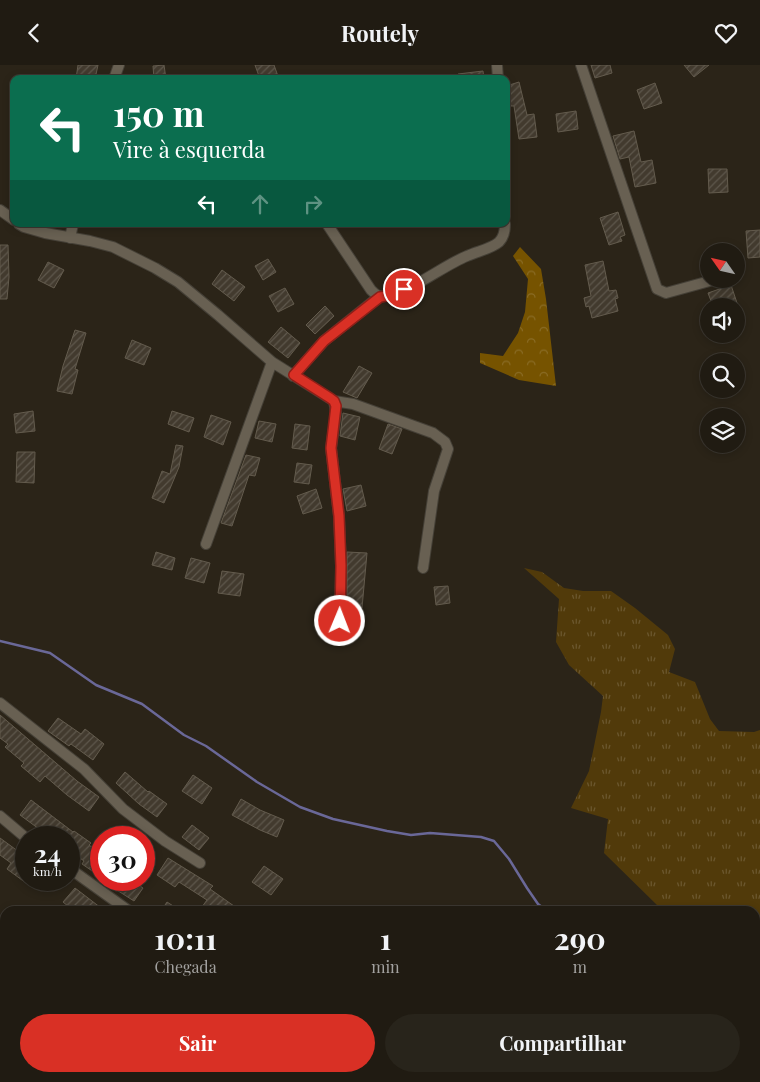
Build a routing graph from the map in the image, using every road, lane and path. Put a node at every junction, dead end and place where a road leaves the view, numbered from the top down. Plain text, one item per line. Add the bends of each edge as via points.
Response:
1 (581, 65) edge
2 (0, 210) edge
3 (10, 218) edge
4 (24, 227) edge
5 (73, 227) edge
6 (329, 227) edge
7 (505, 227) edge
8 (70, 238) junction
9 (700, 284) edge
10 (380, 297) junction
11 (272, 362) junction
12 (294, 375) junction
13 (334, 401) junction
14 (206, 543) dead end
15 (423, 569) dead end
16 (340, 621) dead end
17 (0, 703) edge
18 (0, 816) edge
19 (15, 829) edge
20 (200, 863) dead end
21 (80, 876) edge
22 (122, 906) edge

1 - 9 street via 657,289 666,293
2 - 3 street
4 - 8 street
5 - 8 street
6 - 10 street via 371,290
7 - 10 street via 504,235 492,247
8 - 11 street via 113,247 155,267 178,282
10 - 12 street via 324,341
11 - 12 street
11 - 14 street
12 - 13 street
13 - 15 street via 353,404 424,429 445,442 448,449 434,491
13 - 16 street via 336,413 331,448 339,516
17 - 20 street via 84,769 123,809
18 - 19 street
21 - 22 street

